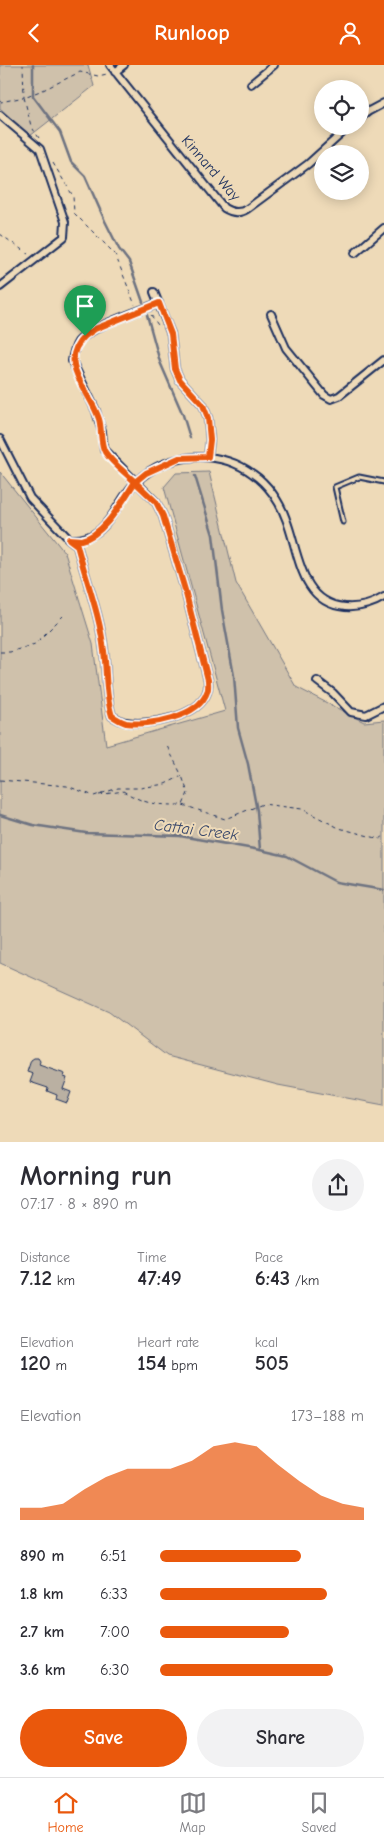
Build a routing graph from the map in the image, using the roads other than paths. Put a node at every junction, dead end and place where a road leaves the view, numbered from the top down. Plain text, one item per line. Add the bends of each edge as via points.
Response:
1 (110, 65) edge
2 (124, 65) edge
3 (274, 65) edge
4 (115, 72) junction
5 (252, 84) dead end
6 (384, 103) edge
7 (369, 111) edge
8 (0, 115) edge
9 (340, 135) edge
10 (384, 228) edge
11 (354, 253) dead end
12 (0, 287) edge
13 (154, 292) dead end
14 (159, 303) junction
15 (271, 314) dead end
16 (384, 360) edge
17 (0, 439) edge
18 (208, 457) junction
19 (135, 482) junction
20 (384, 482) edge
21 (343, 522) dead end
22 (69, 539) junction
23 (384, 597) edge
24 (317, 681) dead end
25 (384, 706) edge

1 - 4 street, Kinnard Way
2 - 4 street
3 - 5 street
4 - 9 street, Kinnard Way via 224,208 236,213 248,209
6 - 7 street
8 - 12 street via 40,149 65,222 64,237
10 - 11 street
13 - 14 street
14 - 18 street via 171,334 175,369 180,380 203,405 208,418
14 - 19 street via 95,329 75,348 72,361 96,411 104,451
15 - 16 street via 286,348 324,395 331,399
17 - 22 street via 30,498
18 - 19 street via 179,458 146,473
18 - 23 street via 231,462 253,474 267,487 279,503 306,582 314,593 327,603 359,608
19 - 22 street via 100,530 82,540
19 - 22 street via 156,502 163,516 208,680 208,691 193,709 176,717 143,723 125,723 112,716 98,620 77,545
20 - 21 lane via 358,477 334,487
24 - 25 street via 351,712 366,715

